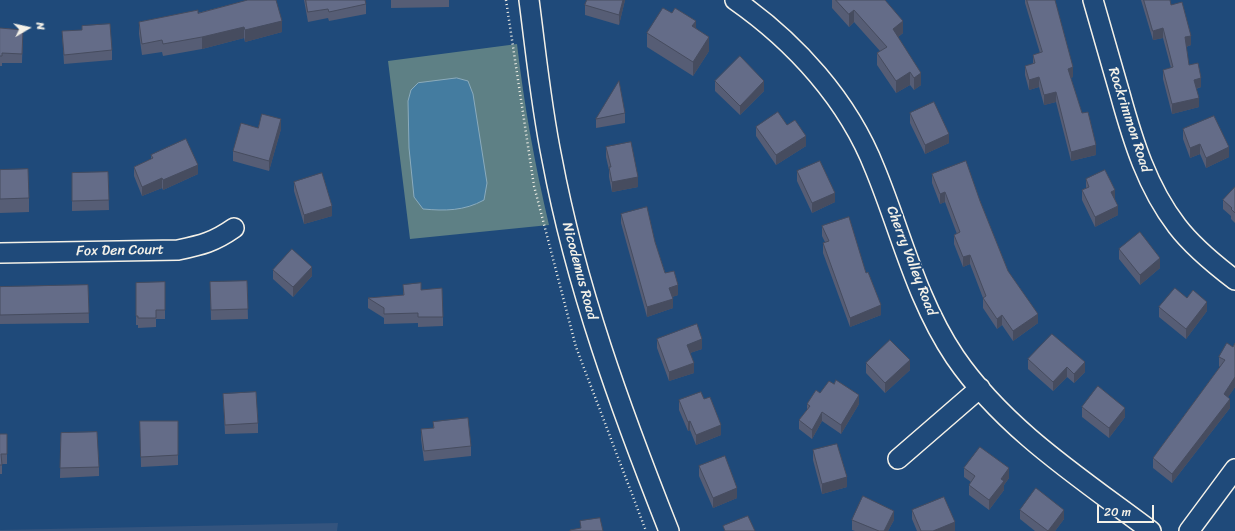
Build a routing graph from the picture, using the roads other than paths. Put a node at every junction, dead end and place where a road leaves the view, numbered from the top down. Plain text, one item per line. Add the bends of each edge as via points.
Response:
1 (528, 0) edge
2 (735, 0) edge
3 (1093, 0) edge
4 (234, 228) dead end
5 (0, 253) edge
6 (1235, 280) edge
7 (980, 388) junction
8 (898, 459) dead end
9 (1235, 470) edge
10 (669, 531) edge
11 (1151, 531) edge
12 (1188, 531) edge

1 - 10 street, Nicodemus Road via 552,159 566,224 597,338 634,444
2 - 7 street, Cherry Valley Road via 756,14 796,49 826,84 854,125 875,168 912,272 933,320 955,357
3 - 6 street, Rockrimmon Road via 1145,173 1178,227 1200,252
4 - 5 street, Fox Den Court via 217,240 178,250
7 - 8 street
7 - 11 street, Cherry Valley Road via 1007,419
9 - 12 street

